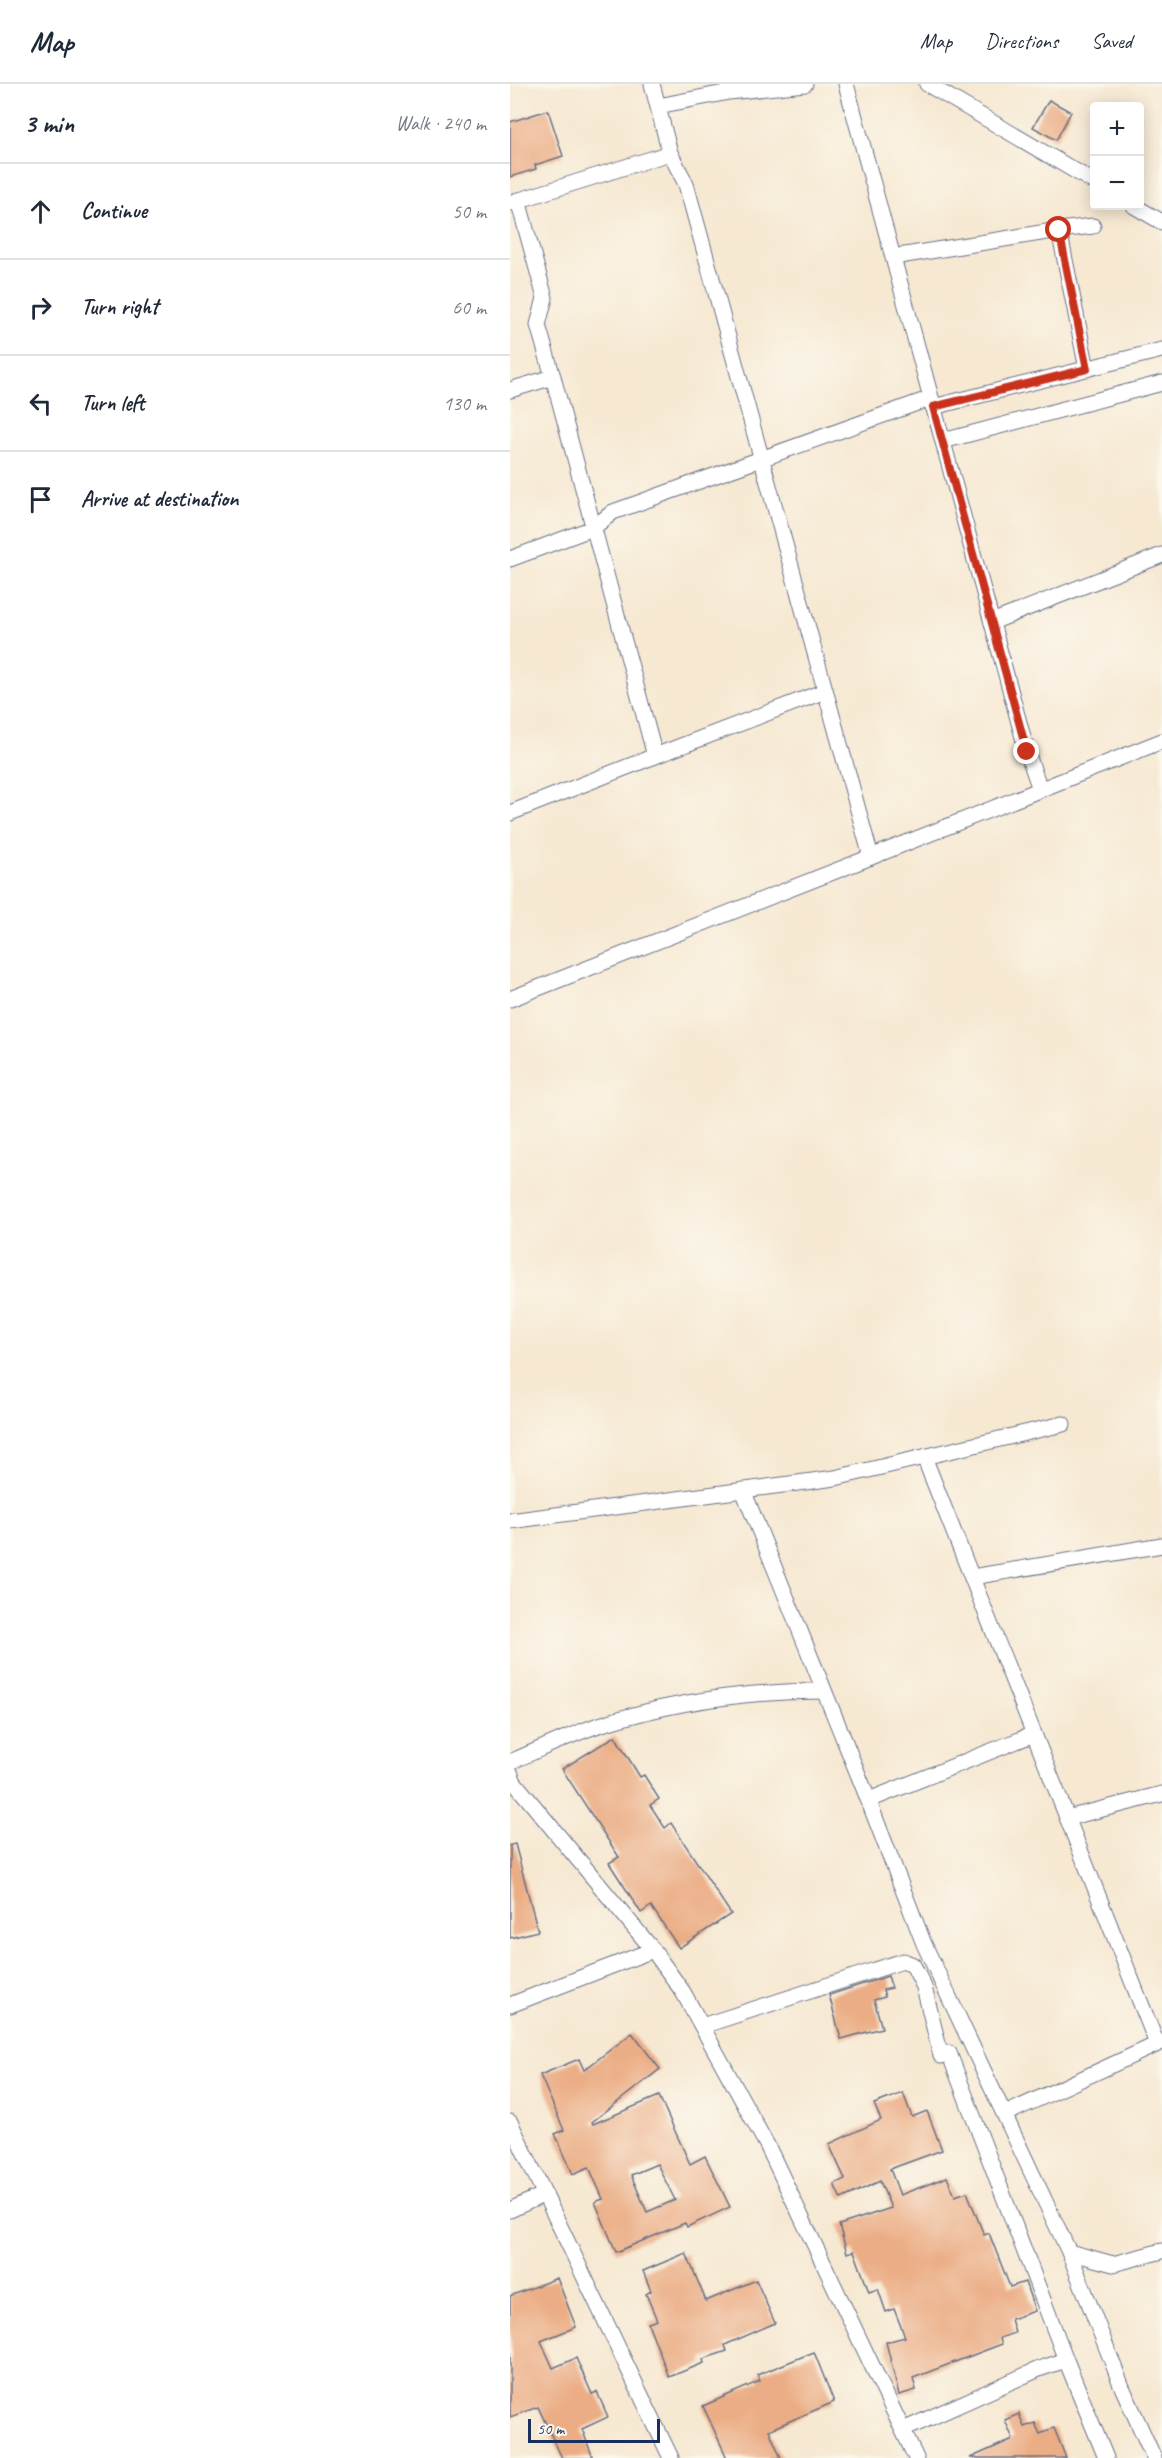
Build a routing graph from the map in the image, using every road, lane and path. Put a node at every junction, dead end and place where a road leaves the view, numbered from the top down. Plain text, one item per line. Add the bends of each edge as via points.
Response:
1 (652, 84) edge
2 (805, 84) edge
3 (846, 84) edge
4 (927, 84) edge
5 (658, 106) junction
6 (670, 153) junction
7 (1090, 179) edge
8 (514, 201) edge
9 (1141, 210) edge
10 (1162, 222) edge
11 (1093, 226) dead end
12 (1059, 230) junction
13 (893, 258) junction
14 (1162, 350) edge
15 (1087, 369) junction
16 (553, 377) junction
17 (1162, 383) edge
18 (510, 390) edge
19 (932, 403) junction
20 (943, 441) junction
21 (760, 458) junction
22 (593, 528) junction
23 (1162, 555) edge
24 (510, 559) edge
25 (992, 622) junction
26 (825, 691) junction
27 (1162, 741) edge
28 (656, 756) junction
29 (1040, 789) junction
30 (510, 813) edge
31 (871, 857) junction
32 (510, 999) edge
33 (1063, 1424) dead end
34 (924, 1457) junction
35 (742, 1490) junction
36 (510, 1521) edge
37 (1162, 1545) edge
38 (972, 1578) junction
39 (825, 1691) junction
40 (1034, 1734) junction
41 (510, 1762) edge
42 (511, 1779) edge
43 (1162, 1794) edge
44 (869, 1800) junction
45 (1067, 1818) junction
46 (653, 1950) junction
47 (510, 2005) edge
48 (702, 2026) junction
49 (1160, 2043) edge
50 (1005, 2114) junction
51 (510, 2122) edge
52 (545, 2194) junction
53 (510, 2210) edge
54 (1162, 2251) edge
55 (1069, 2252) junction
56 (1066, 2360) junction
57 (903, 2430) junction
58 (671, 2458) edge
59 (916, 2458) edge
60 (1106, 2458) edge
61 (1154, 2458) edge

1 - 5 street
2 - 5 street
3 - 13 street
4 - 7 street
5 - 6 street
6 - 8 street
6 - 21 street via 686,184
8 - 16 street via 545,298 538,325
9 - 10 street
11 - 12 street
12 - 13 street
12 - 15 street
13 - 19 street
14 - 15 street
15 - 19 street
16 - 18 street
16 - 22 street
17 - 20 street
19 - 20 street
19 - 21 street
20 - 25 street
21 - 22 street via 613,512
21 - 26 street
22 - 24 street
22 - 28 street
23 - 25 street
25 - 29 street
26 - 28 street
26 - 31 street
27 - 29 street
28 - 30 street
29 - 31 street
31 - 32 street
33 - 34 street
34 - 35 street via 835,1478
34 - 38 street
35 - 36 street
35 - 39 street
37 - 38 street
38 - 40 street
39 - 41 street via 781,1691 680,1705 599,1725
39 - 44 street
40 - 44 street
40 - 45 street
42 - 46 street
43 - 45 street
44 - 50 street via 924,1944
45 - 49 street
46 - 47 street
46 - 48 street
48 - 56 street via 903,1961 913,1965 924,1987 941,2056 949,2053
48 - 57 street via 768,2148
49 - 50 street
50 - 55 street
51 - 52 street
52 - 53 street
52 - 58 street
54 - 55 street via 1113,2264
55 - 61 street
56 - 57 street
56 - 60 street
57 - 59 street

